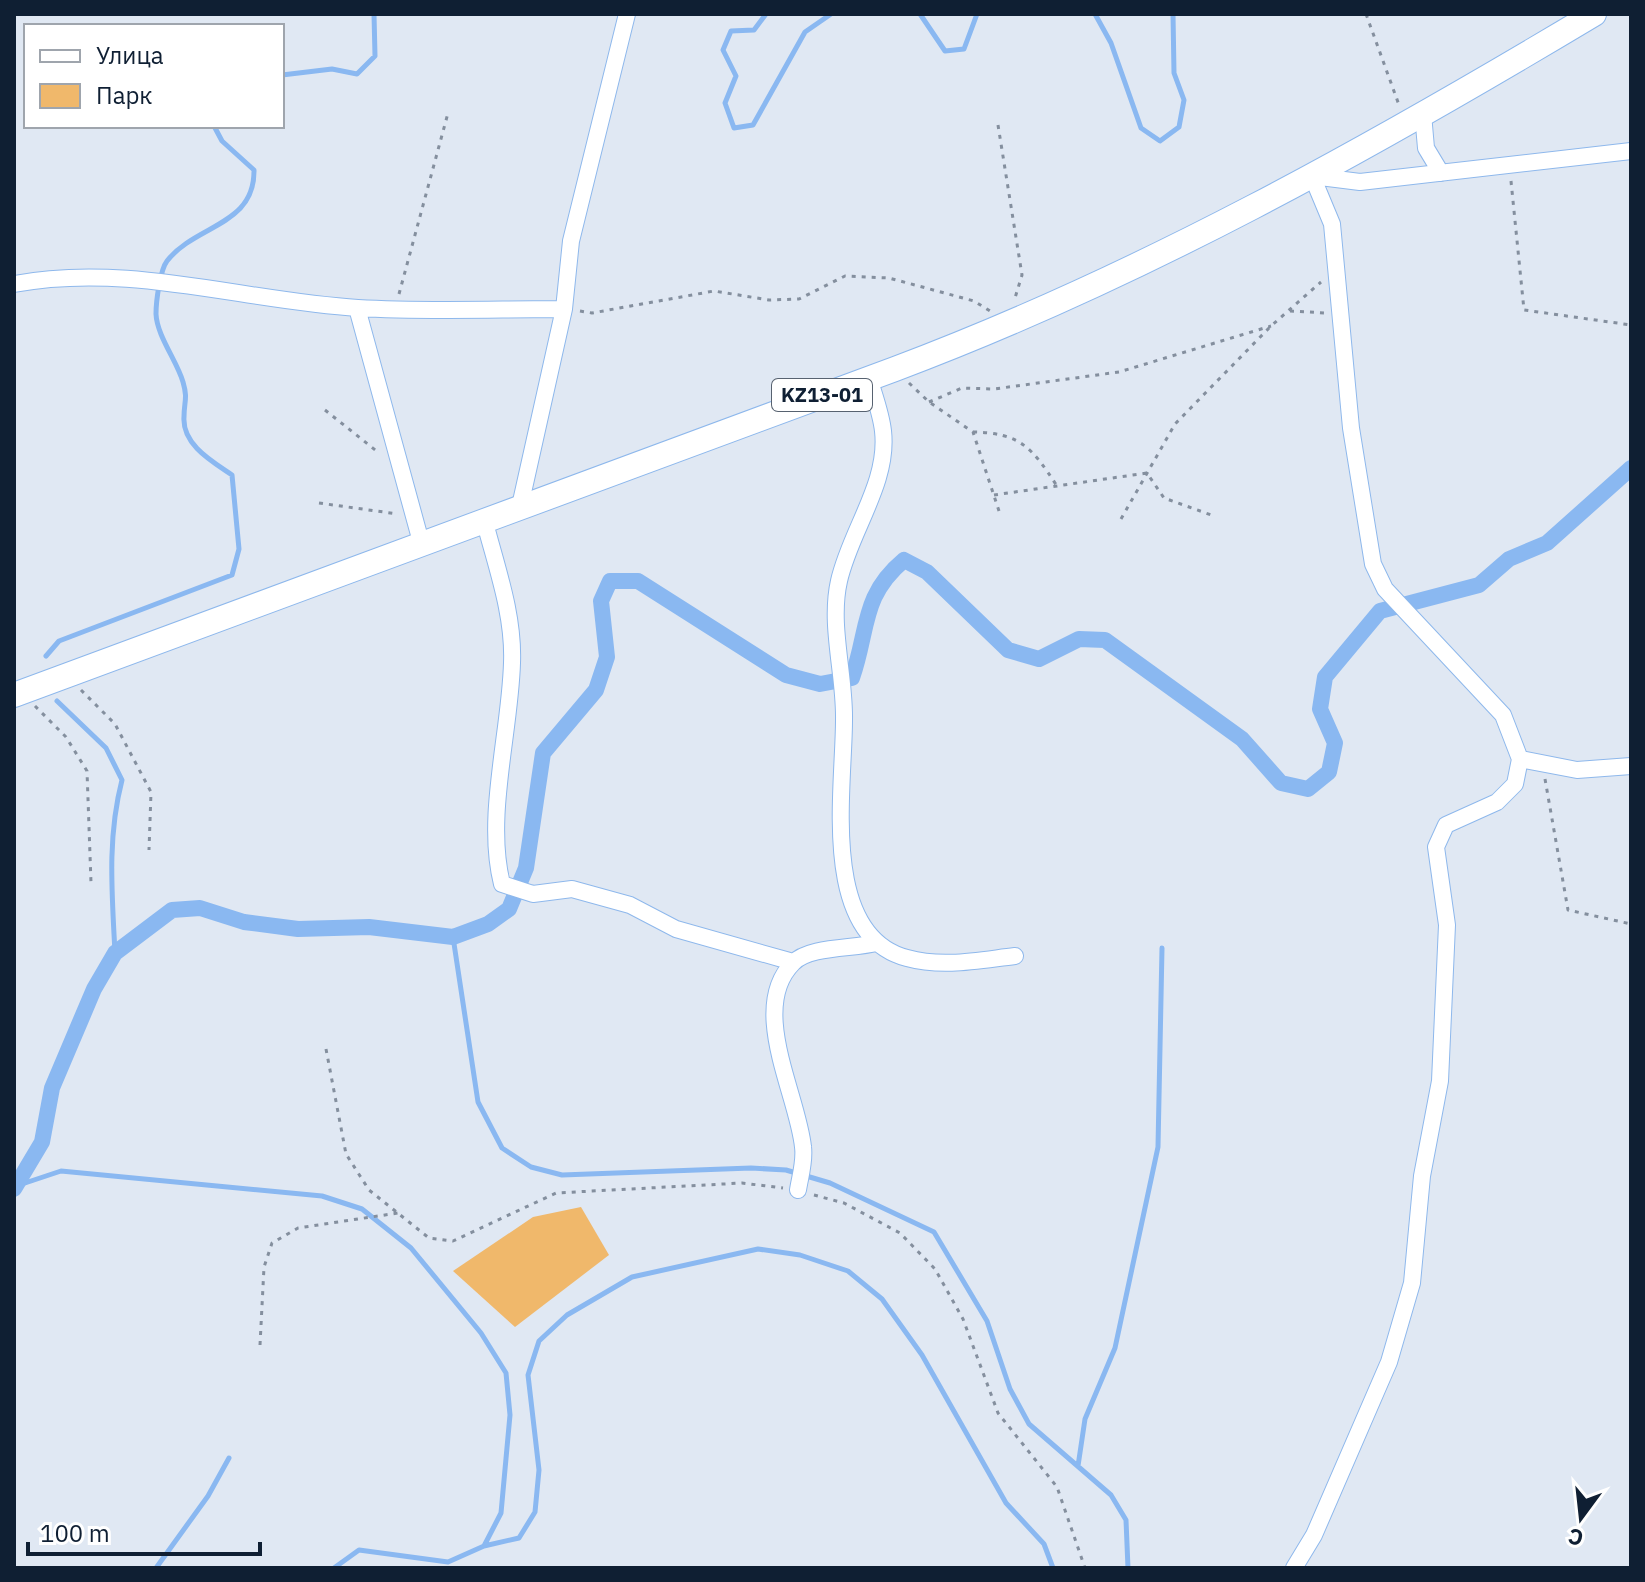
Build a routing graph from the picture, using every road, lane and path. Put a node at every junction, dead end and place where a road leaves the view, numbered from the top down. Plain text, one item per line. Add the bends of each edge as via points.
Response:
1 (627, 14) edge
2 (1366, 14) edge
3 (1594, 14) edge
4 (448, 113) dead end
5 (1414, 119) junction
6 (998, 125) dead end
7 (1631, 151) edge
8 (1510, 165) junction
9 (1441, 173) junction
10 (1312, 176) junction
11 (1336, 269) junction
12 (14, 284) edge
13 (357, 308) junction
14 (392, 308) junction
15 (564, 309) junction
16 (1288, 311) junction
17 (1008, 323) junction
18 (1631, 325) edge
19 (1271, 326) junction
20 (1341, 326) junction
21 (895, 369) junction
22 (869, 378) junction
23 (929, 402) junction
24 (325, 410) dead end
25 (973, 432) junction
26 (401, 471) junction
27 (1147, 473) junction
28 (1057, 486) junction
29 (994, 495) junction
30 (319, 503) dead end
31 (520, 506) junction
32 (1000, 514) dead end
33 (1214, 516) dead end
34 (414, 517) junction
35 (484, 519) junction
36 (1121, 519) dead end
37 (421, 542) junction
38 (67, 676) junction
39 (17, 694) edge
40 (1520, 759) junction
41 (1543, 763) junction
42 (1631, 766) edge
43 (149, 850) dead end
44 (91, 883) dead end
45 (1631, 924) edge
46 (876, 943) junction
47 (1015, 956) dead end
48 (793, 962) junction
49 (326, 1049) dead end
50 (798, 1190) junction
51 (398, 1213) junction
52 (260, 1345) dead end
53 (1085, 1568) edge
54 (1294, 1568) edge

1 - 15 street via 571,241
2 - 5 path
3 - 5 highway, KZ13-01
4 - 14 path via 405,280
5 - 9 street
5 - 10 highway, KZ13-01
6 - 17 path via 1022,275
7 - 8 street
8 - 9 street
8 - 18 path via 1524,310
9 - 10 street via 1360,182
10 - 11 street via 1332,224
10 - 17 highway, KZ13-01
11 - 16 path
11 - 20 street
12 - 13 street via 43,278 128,278
13 - 14 street
13 - 26 street
14 - 15 street
15 - 17 path via 592,313 714,291 799,299 845,276 889,278 974,301
15 - 31 street
16 - 19 path
16 - 20 path via 1322,310
17 - 21 highway, KZ13-01
19 - 23 path via 1119,372 994,389 962,388
19 - 27 path via 1175,424
20 - 40 street via 1373,564 1385,589 1503,715
21 - 22 highway, KZ13-01
21 - 23 path
22 - 31 highway, KZ13-01
22 - 46 street via 883,431 882,462 839,582 838,614 845,715 842,863 851,908
23 - 25 path
24 - 26 path
25 - 28 path via 1016,438 1037,455
25 - 29 path
26 - 34 street
27 - 28 path
27 - 33 path via 1164,498
27 - 36 path
28 - 29 path
29 - 32 path
30 - 34 path
31 - 35 highway, KZ13-01
34 - 37 street
35 - 37 highway, KZ13-01
35 - 48 street via 509,612 512,661 496,862 502,884 533,894 572,889 615,901 676,929
37 - 38 highway, KZ13-01
38 - 39 highway, KZ13-01
38 - 43 path via 115,724 151,792
39 - 44 path via 66,737 87,771
40 - 41 street
40 - 54 street via 1515,784 1497,802 1446,825 1436,847 1447,925 1440,1081 1422,1176 1412,1283 1389,1362 1314,1535
41 - 42 street via 1577,770
41 - 45 path via 1568,910
46 - 47 street via 905,958 947,964
46 - 48 street via 815,951
48 - 50 street via 779,986 774,1032 804,1149
49 - 51 path via 346,1154 369,1190
50 - 51 path via 742,1183 556,1193 453,1241 429,1238
50 - 53 path via 844,1203 900,1233 935,1269 963,1319 998,1413 1057,1487
51 - 52 path via 298,1228 272,1243 264,1267

